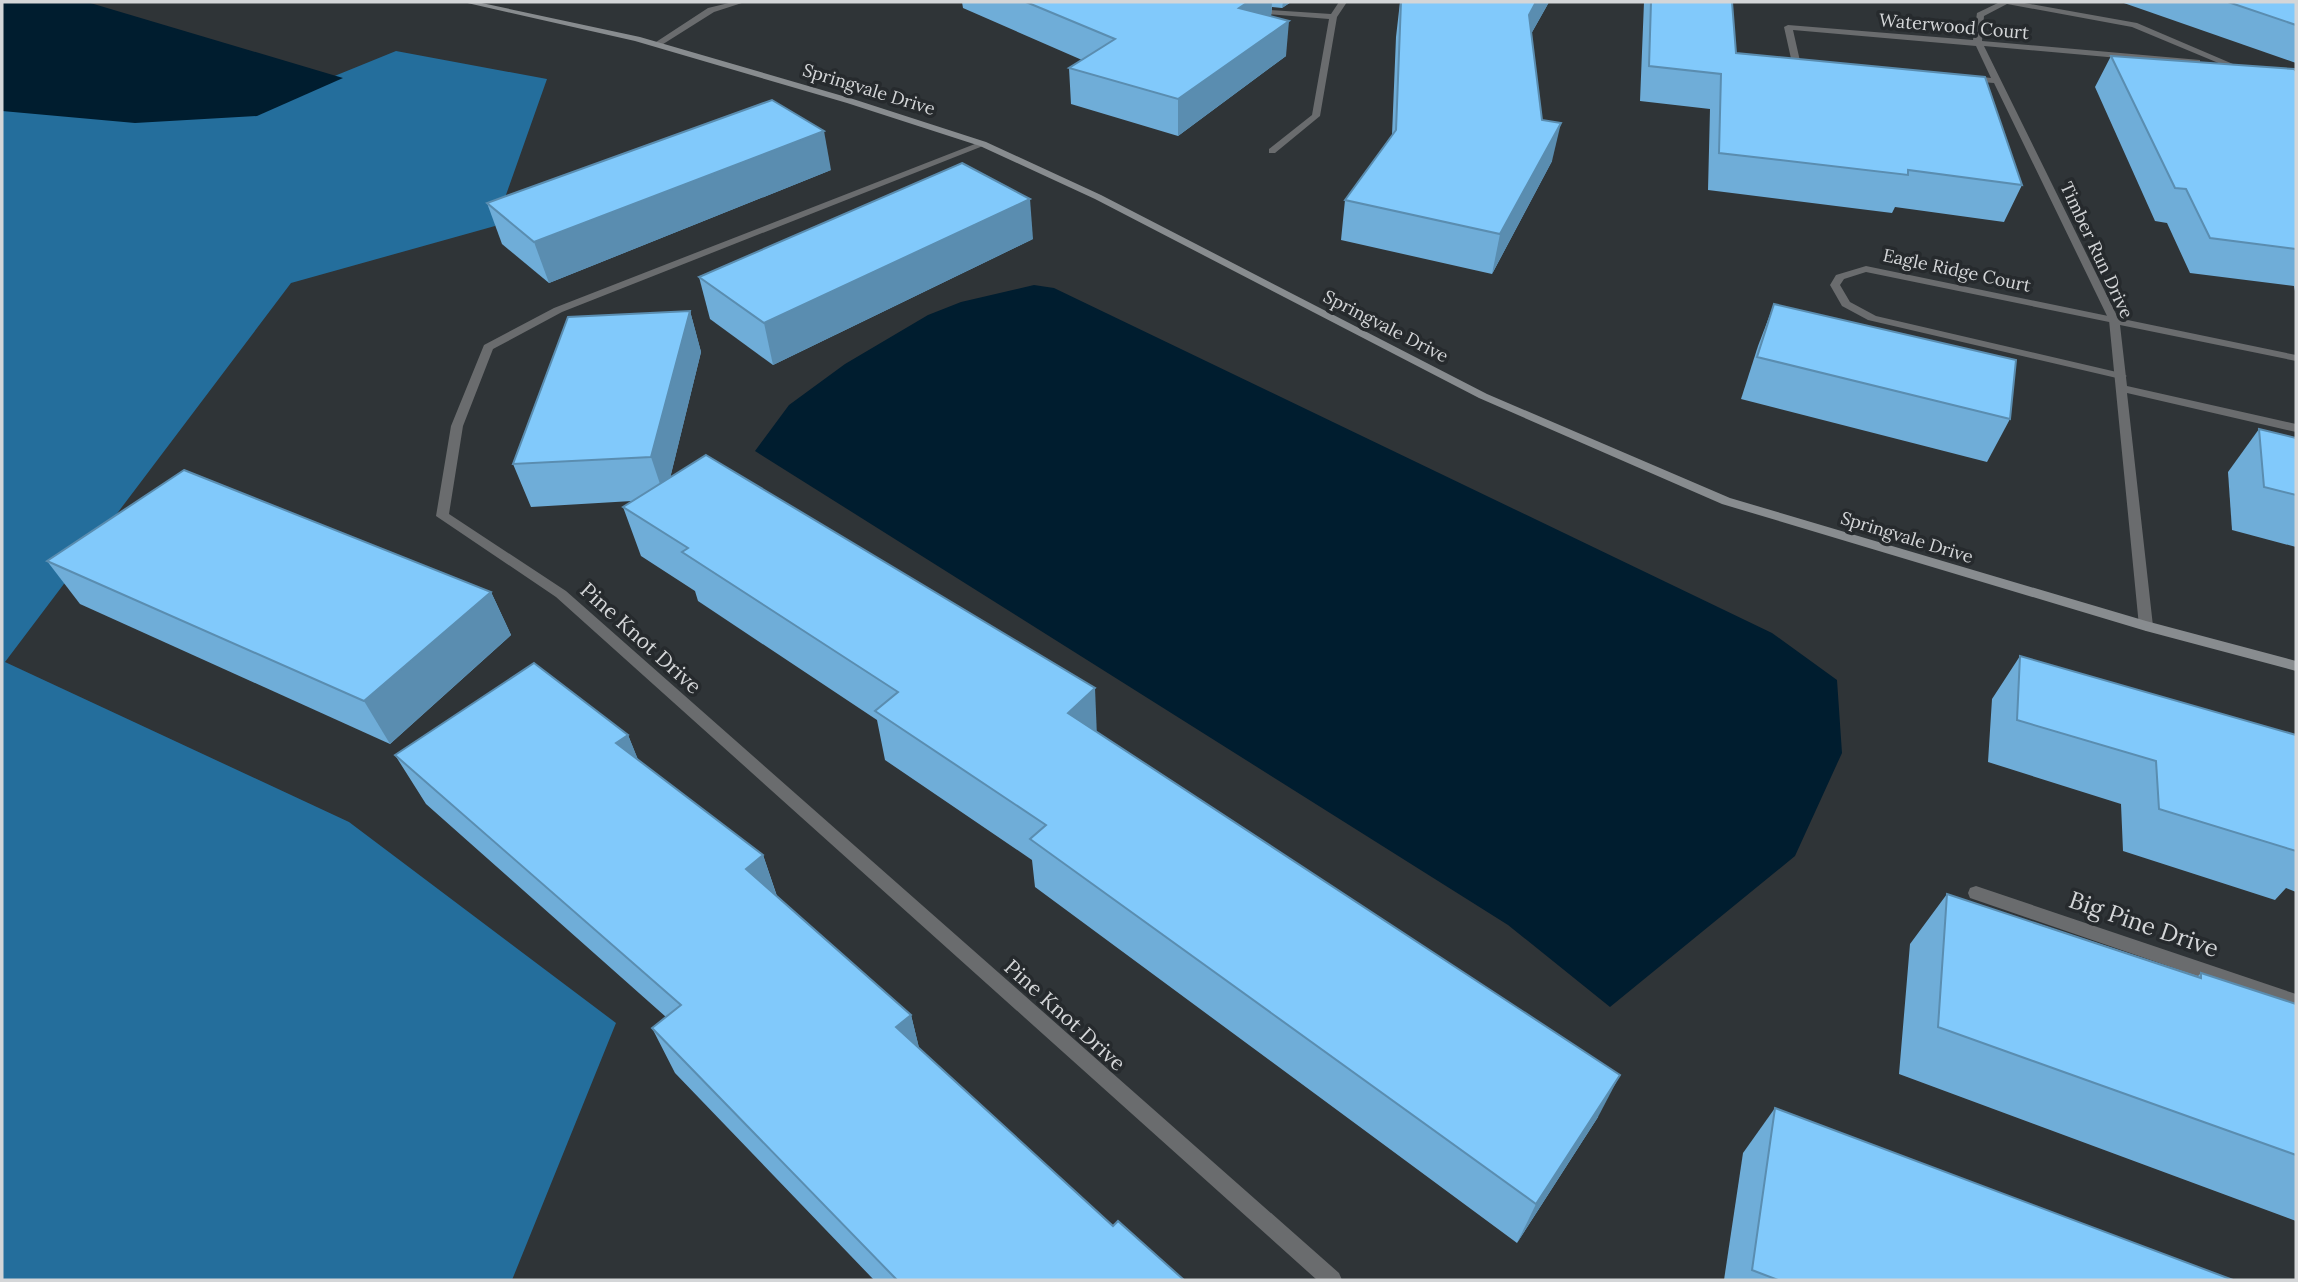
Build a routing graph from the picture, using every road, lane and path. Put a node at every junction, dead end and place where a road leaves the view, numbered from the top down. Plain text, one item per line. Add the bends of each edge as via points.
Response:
1 (467, 2) edge
2 (741, 2) edge
3 (1343, 2) edge
4 (2006, 2) edge
5 (1239, 10) edge
6 (1333, 17) junction
7 (657, 44) junction
8 (1979, 44) junction
9 (2230, 65) junction
10 (1822, 66) edge
11 (2252, 74) edge
12 (1957, 78) edge
13 (1997, 81) junction
14 (983, 144) junction
15 (1272, 151) dead end
16 (2114, 320) junction
17 (2296, 358) edge
18 (2122, 382) junction
19 (2296, 428) edge
20 (2146, 626) junction
21 (2296, 666) edge
22 (1976, 893) dead end
23 (2296, 1002) edge
24 (1332, 1280) edge

1 - 7 street, Springvale Drive
2 - 7 street via 711,10
3 - 6 street
4 - 8 street via 1980,15
4 - 9 street via 2134,25
5 - 6 street
6 - 15 street via 1316,116
7 - 14 street, Springvale Drive
8 - 9 street, Waterwood Court
8 - 10 street, Waterwood Court via 1787,27 1796,63
8 - 13 street, Timber Run Drive
9 - 11 street
12 - 13 street
13 - 16 street, Timber Run Drive
14 - 20 street, Springvale Drive via 1098,197 1483,396 1726,500
14 - 24 street, Pine Knot Drive via 558,310 488,347 457,426 442,516 561,594
16 - 17 street, Eagle Ridge Court
16 - 18 street, Timber Run Drive
16 - 18 street, Eagle Ridge Court via 1866,269 1840,277 1835,285 1846,304 1872,318
18 - 19 street
18 - 20 street, Timber Run Drive
20 - 21 street, Springvale Drive
22 - 23 street, Big Pine Drive

